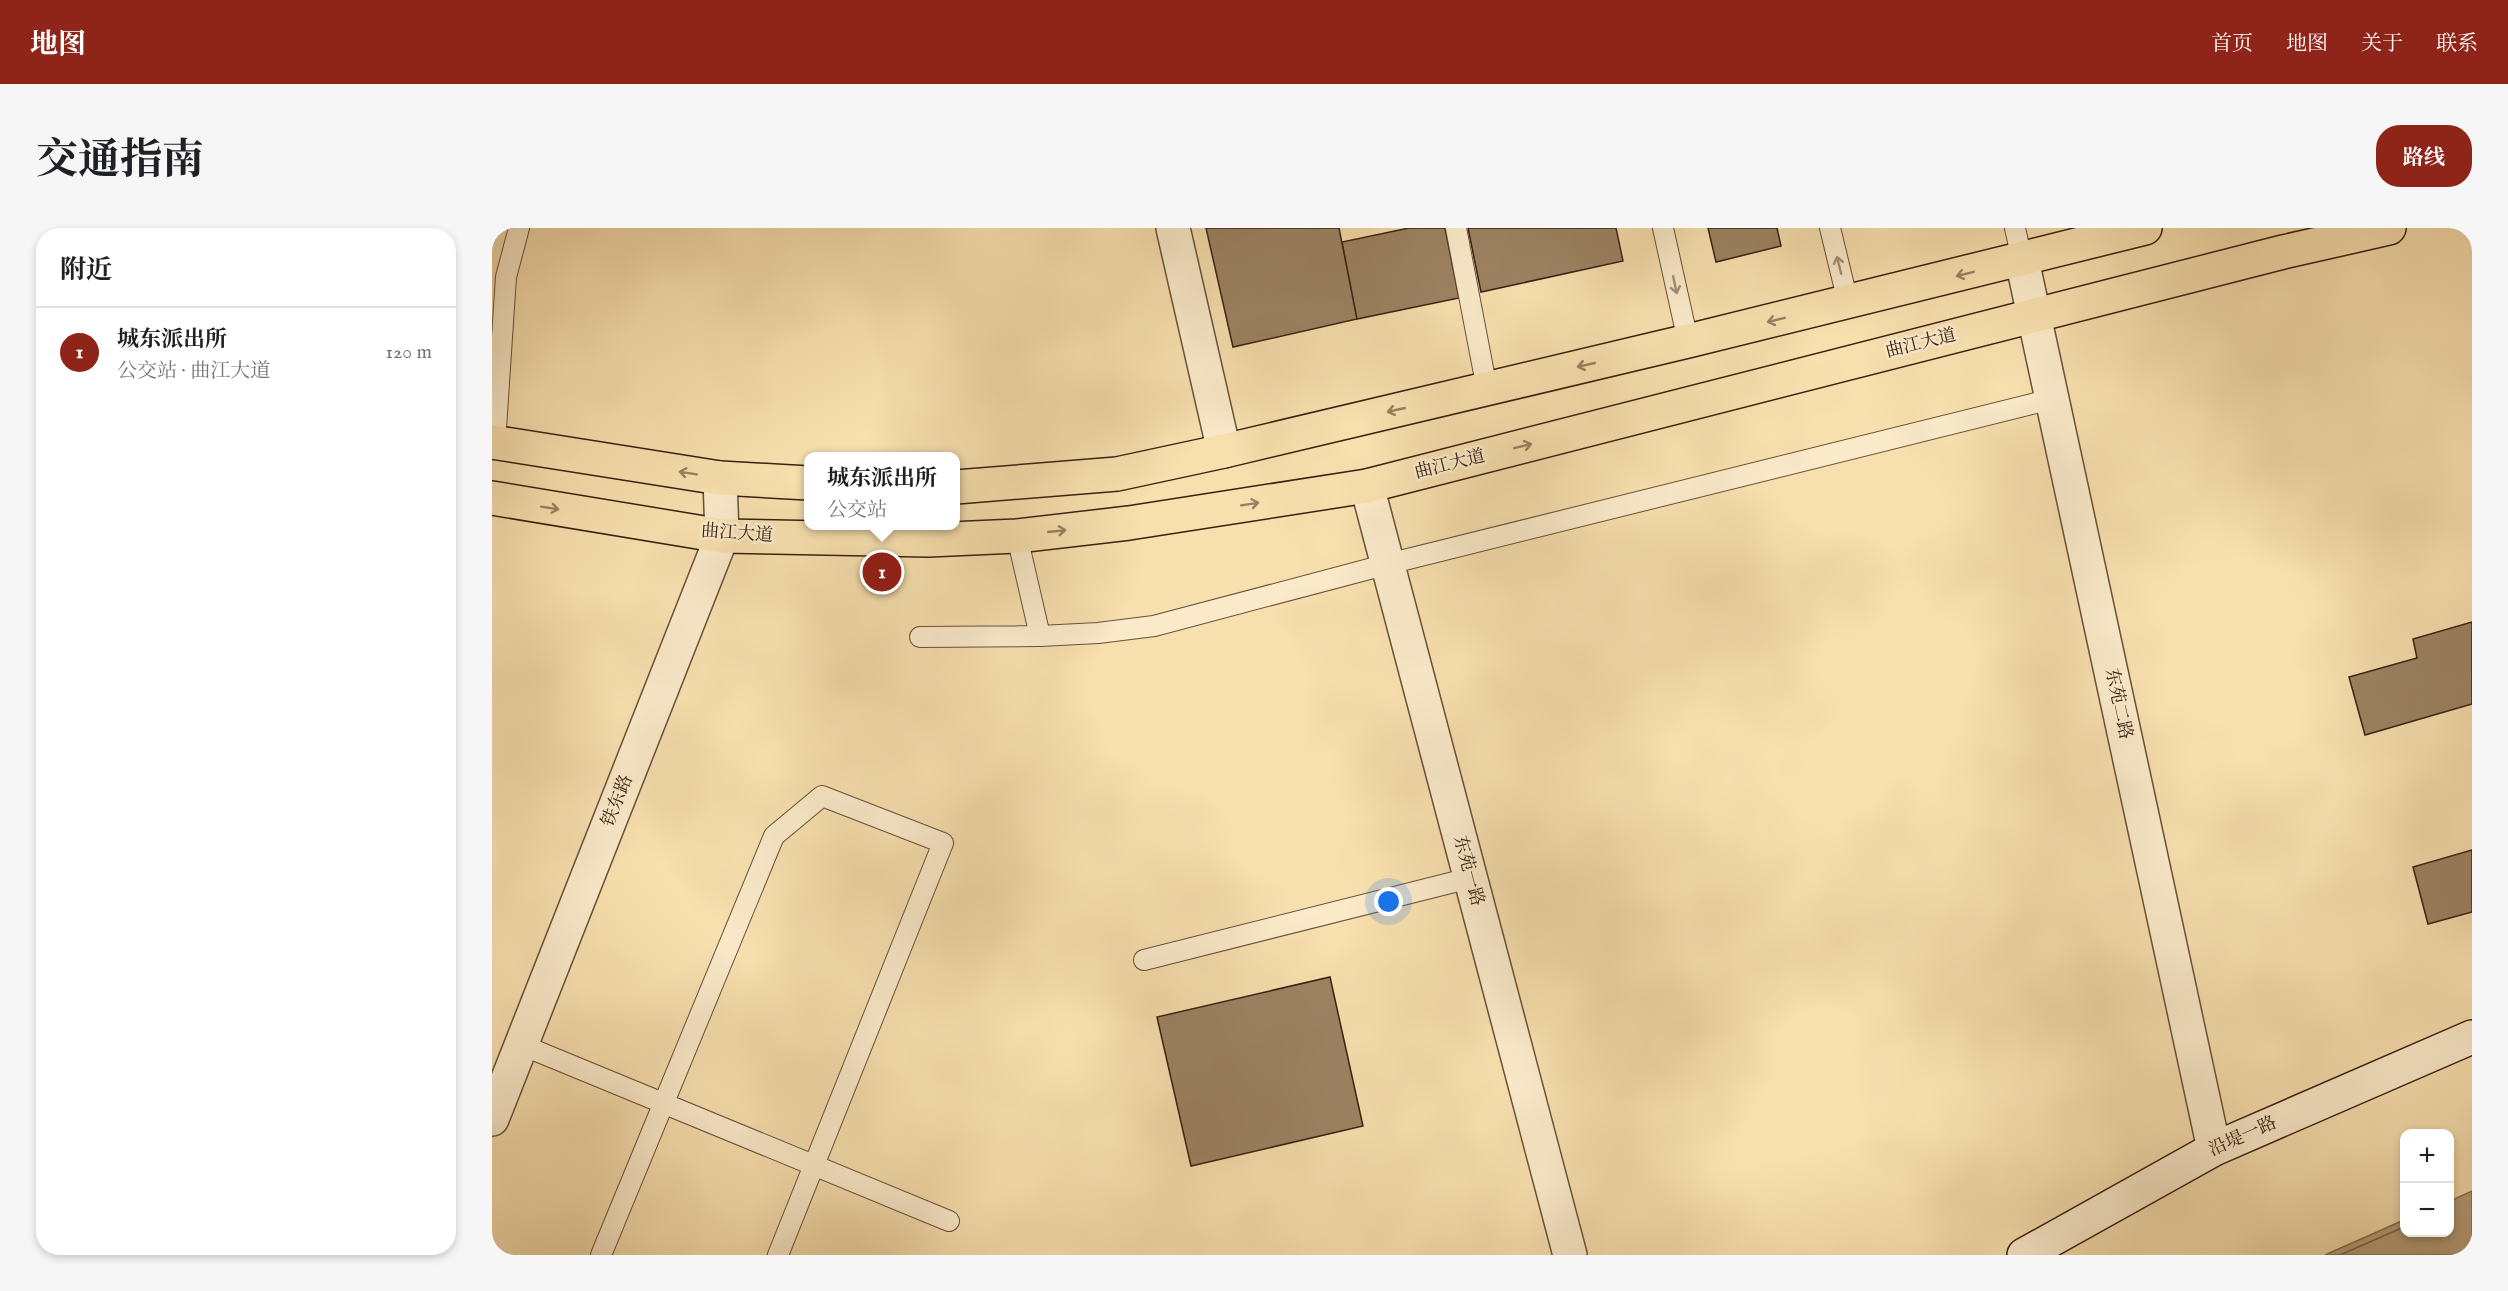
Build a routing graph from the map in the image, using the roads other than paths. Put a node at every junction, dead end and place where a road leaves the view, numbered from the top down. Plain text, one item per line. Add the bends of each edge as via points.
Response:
1 (519, 228) edge
2 (1173, 228) edge
3 (1456, 228) edge
4 (1663, 228) edge
5 (1830, 228) edge
6 (2015, 228) edge
7 (2145, 228) edge
8 (2389, 228) edge
9 (2022, 260) junction
10 (1848, 302) junction
11 (2034, 315) junction
12 (1688, 341) junction
13 (1487, 389) junction
14 (2052, 399) junction
15 (493, 442) edge
16 (1224, 451) junction
17 (720, 478) junction
18 (804, 483) edge
19 (1367, 486) junction
20 (960, 487) edge
21 (492, 498) edge
22 (722, 536) junction
23 (1017, 536) junction
24 (1388, 564) junction
25 (1040, 636) junction
26 (920, 638) dead end
27 (1470, 878) junction
28 (1144, 960) dead end
29 (2472, 1037) edge
30 (522, 1045) junction
31 (664, 1103) junction
32 (492, 1119) edge
33 (2214, 1149) junction
34 (814, 1165) junction
35 (949, 1221) dead end
36 (601, 1255) edge
37 (778, 1255) edge
38 (1570, 1255) edge
39 (2024, 1255) edge

1 - 15 lane via 506,277
2 - 16 street
3 - 13 lane
4 -> 12 lane
10 -> 5 lane
6 - 9 lane
7 - 9 main road
8 - 11 main road, 曲江大道
9 -> 10 main road
9 - 11 street, 东苑二路
10 -> 12 main road
11 - 14 street, 东苑二路
19 -> 11 main road, 曲江大道
12 -> 13 main road
13 -> 16 main road
14 - 24 lane
14 - 33 street, 东苑二路
17 -> 15 main road
16 - 20 main road via 1117,474
17 - 18 main road
17 - 22 street, 铁东路
23 -> 19 main road, 曲江大道
19 - 24 street, 东苑一路
21 -> 22 main road, 曲江大道
22 - 23 main road, 曲江大道 via 928,540
22 - 30 street, 铁东路
23 - 25 lane
24 - 25 lane via 1154,626
24 - 27 street, 东苑一路
25 - 26 lane
27 - 28 lane
27 - 38 street, 东苑一路
29 - 33 street, 沿堤一路
30 - 31 lane
30 - 32 street, 铁东路
31 - 34 lane
31 - 34 lane via 774,836 822,796 943,843
31 - 36 lane
33 - 39 street, 沿堤一路
34 - 35 lane
34 - 37 lane

